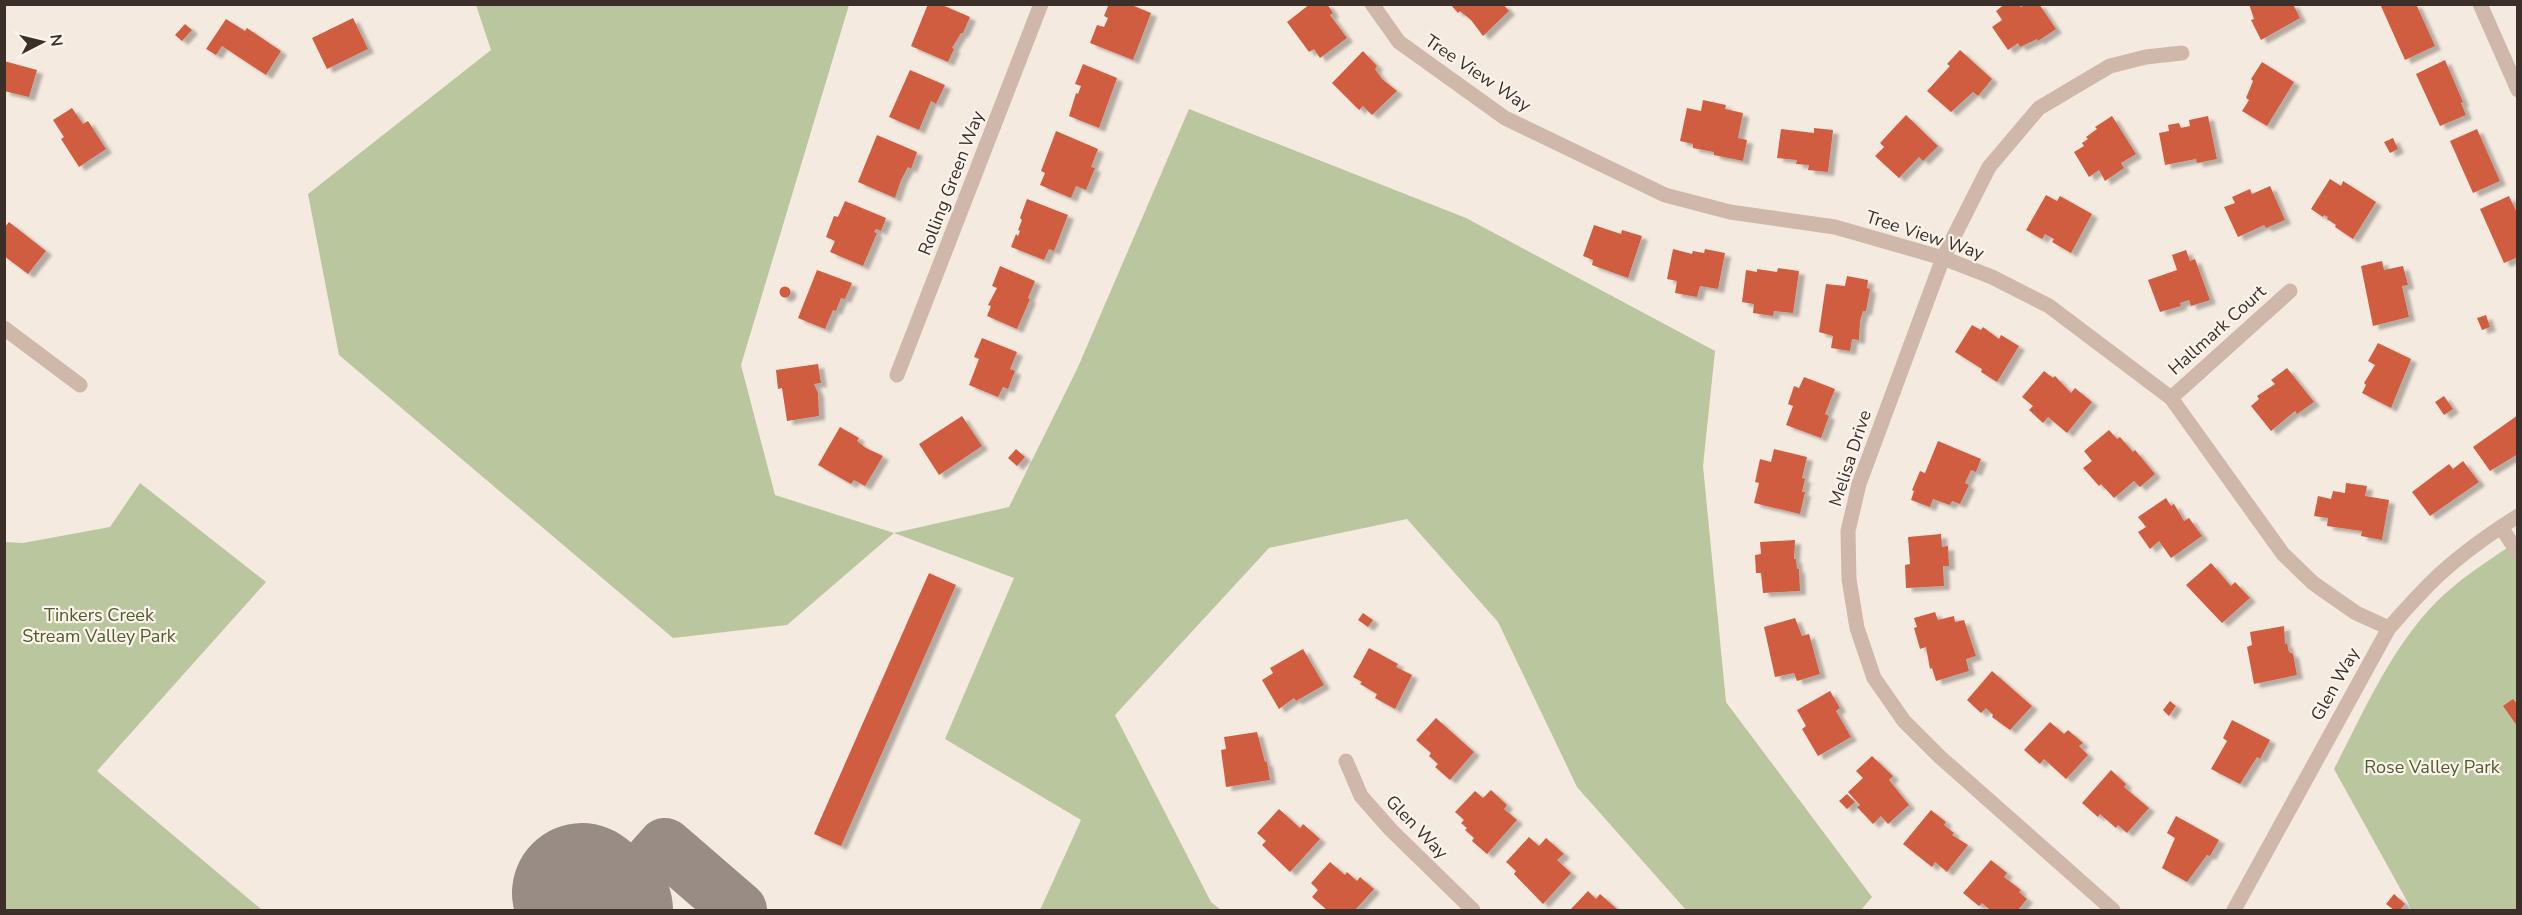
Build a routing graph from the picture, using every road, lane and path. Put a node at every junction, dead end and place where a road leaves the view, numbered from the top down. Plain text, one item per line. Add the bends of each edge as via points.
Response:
1 (1041, 4) edge
2 (1372, 4) edge
3 (2480, 4) edge
4 (2182, 53) dead end
5 (2517, 90) edge
6 (1943, 258) junction
7 (2290, 291) dead end
8 (4, 328) edge
9 (897, 375) dead end
10 (80, 385) dead end
11 (2171, 398) junction
12 (2517, 516) edge
13 (2501, 527) junction
14 (2517, 553) edge
15 (2389, 628) junction
16 (1346, 761) dead end
17 (1473, 910) edge
18 (2112, 910) edge
19 (2234, 910) edge

1 - 9 street, Rolling Green Way
2 - 6 street, Tree View Way via 1399,42 1505,118 1665,195 1730,212 1835,226
3 - 5 street
4 - 6 street, Melisa Drive via 2110,66 2039,108 1989,167
6 - 11 street, Tree View Way via 2049,306
6 - 18 street, Melisa Drive via 1859,484 1848,531 1849,579 1857,628 1874,678 1904,721
7 - 11 street, Hallmark Court
8 - 10 street
11 - 15 street, Tree View Way via 2283,554 2313,583 2356,613
12 - 13 street, Glen Way
13 - 14 street
13 - 15 street, Glen Way via 2420,593
15 - 19 street, Glen Way
16 - 17 street, Glen Way via 1361,796

